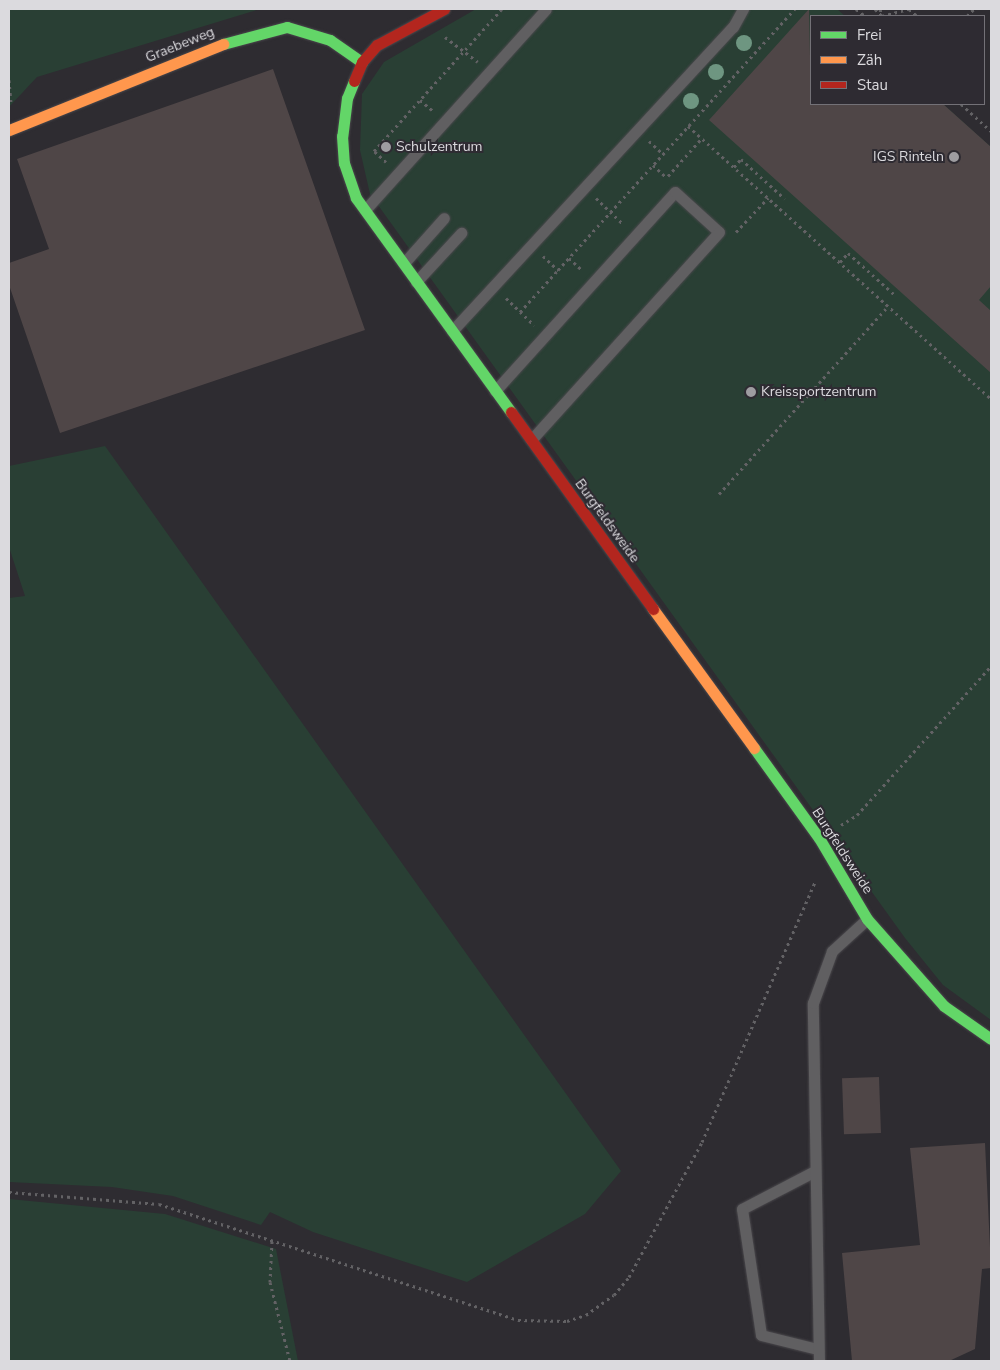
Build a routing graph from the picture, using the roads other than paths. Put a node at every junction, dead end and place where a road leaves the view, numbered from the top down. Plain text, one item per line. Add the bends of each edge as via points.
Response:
1 (444, 9) edge
2 (546, 9) edge
3 (743, 9) edge
4 (362, 62) junction
5 (9, 130) edge
6 (365, 210) junction
7 (444, 218) dead end
8 (461, 233) dead end
9 (403, 263) junction
10 (416, 282) junction
11 (452, 332) junction
12 (495, 391) junction
13 (531, 440) junction
14 (867, 919) junction
15 (991, 1039) edge
16 (813, 1172) junction
17 (817, 1349) junction
18 (819, 1361) edge

1 - 4 street, Burgfeldsweide via 377,45
2 - 6 lane
3 - 11 lane via 734,27
4 - 5 street, Graebeweg via 330,40 287,28 235,39
4 - 6 street, Burgfeldsweide via 347,98 342,136 344,163 356,198
6 - 9 street, Burgfeldsweide
7 - 9 lane
8 - 10 lane
9 - 10 street, Burgfeldsweide
10 - 11 street, Burgfeldsweide
11 - 12 street, Burgfeldsweide
12 - 13 street, Burgfeldsweide
12 - 13 lane via 675,192 718,232
13 - 14 street, Burgfeldsweide via 818,838
14 - 15 street, Burgfeldsweide via 944,1006
14 - 16 lane via 832,950 813,1003
16 - 17 lane
16 - 17 lane via 742,1209 761,1335
17 - 18 lane

